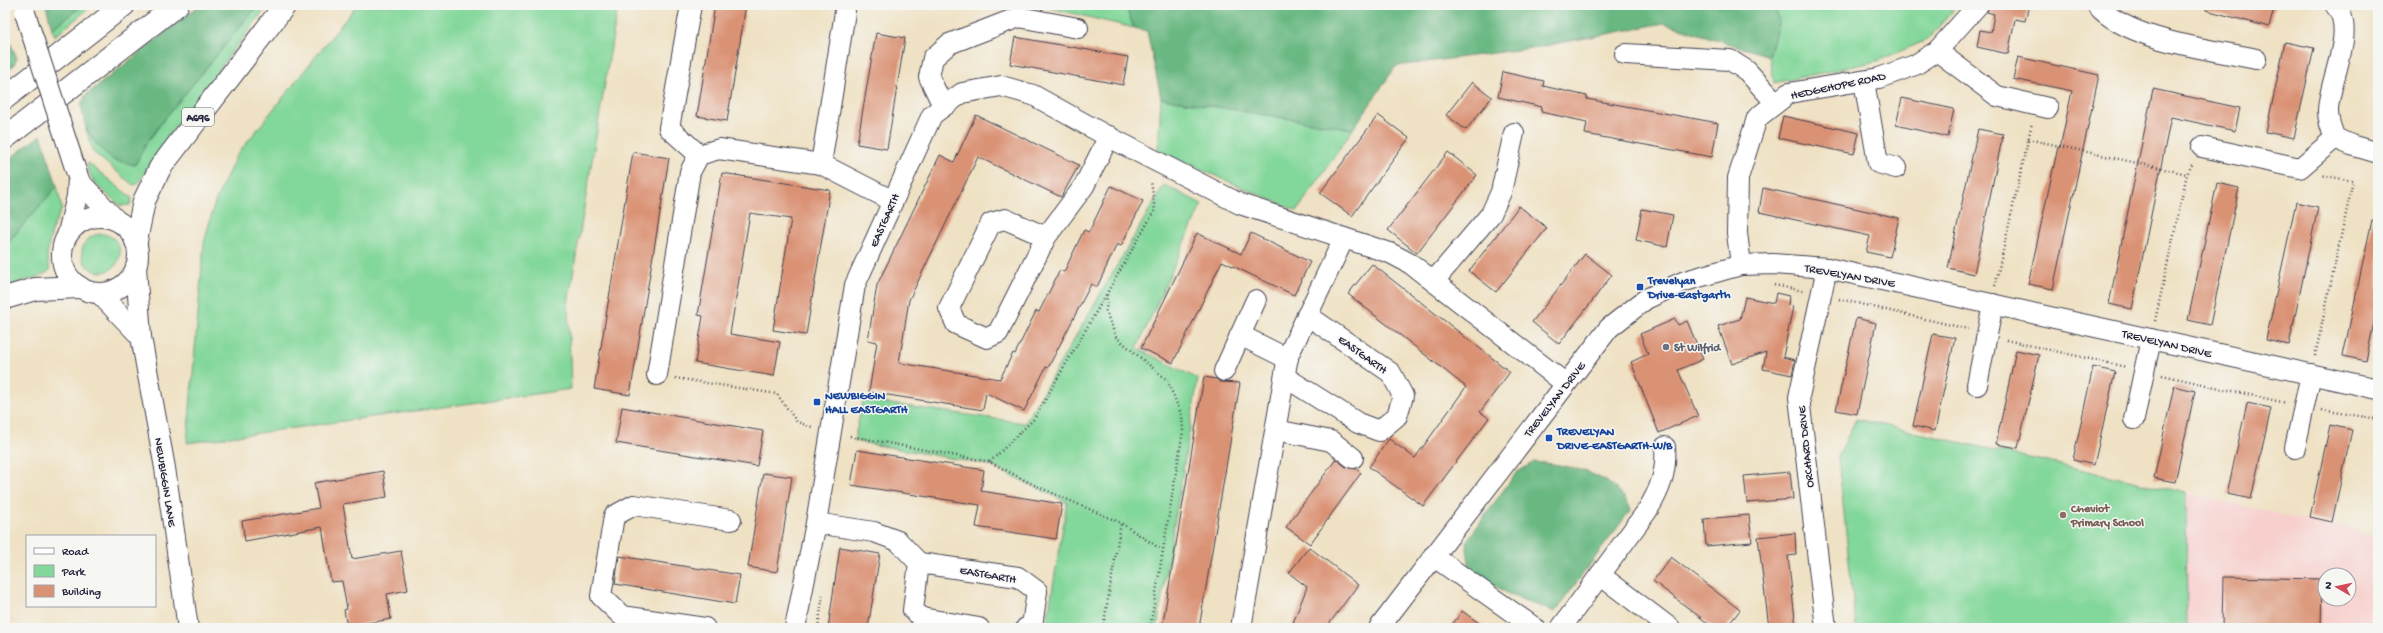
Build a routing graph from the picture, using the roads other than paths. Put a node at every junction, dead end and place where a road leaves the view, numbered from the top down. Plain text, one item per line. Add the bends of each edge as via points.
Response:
1 (124, 5) edge
2 (177, 5) edge
3 (285, 5) edge
4 (691, 5) edge
5 (1978, 5) edge
6 (2097, 5) edge
7 (2339, 6) edge
8 (24, 9) edge
9 (845, 12) dead end
10 (1078, 28) dead end
11 (1937, 51) junction
12 (1624, 54) dead end
13 (2256, 59) dead end
14 (1864, 81) junction
15 (5, 98) edge
16 (1776, 103) junction
17 (943, 106) junction
18 (2042, 106) road end
19 (1514, 133) dead end
20 (1109, 136) junction
21 (5, 138) edge
22 (2335, 138) junction
23 (2202, 147) road end
24 (2378, 153) edge
25 (699, 155) junction
26 (821, 164) junction
27 (1896, 168) dead end
28 (78, 179) junction
29 (893, 201) junction
30 (116, 220) junction
31 (68, 233) junction
32 (1046, 237) junction
33 (1344, 238) junction
34 (136, 241) junction
35 (1741, 265) junction
36 (136, 267) junction
37 (1827, 268) junction
38 (1434, 282) junction
39 (89, 290) junction
40 (5, 298) edge
41 (1256, 300) dead end
42 (1992, 304) junction
43 (1307, 315) junction
44 (1240, 335) junction
45 (141, 337) junction
46 (2151, 339) junction
47 (1287, 368) junction
48 (1224, 370) dead end
49 (2311, 374) junction
50 (657, 375) road end
51 (1566, 384) junction
52 (1977, 385) dead end
53 (2378, 390) edge
54 (2134, 419) dead end
55 (1276, 430) junction
56 (1666, 446) dead end
57 (2295, 448) dead end
58 (1353, 458) dead end
59 (731, 520) dead end
60 (816, 523) junction
61 (1433, 556) junction
62 (919, 563) junction
63 (1600, 576) junction
64 (188, 628) edge
65 (705, 628) edge
66 (795, 628) edge
67 (978, 628) edge
68 (1026, 628) edge
69 (1241, 628) edge
70 (1379, 628) edge
71 (1535, 628) edge
72 (1561, 628) edge
73 (1670, 628) edge
74 (1826, 628) edge

1 - 15 highway
2 - 21 highway
3 - 34 highway, A696 via 160,168 146,196
4 - 25 street via 669,128
5 - 11 street, HEDGEHOPE ROAD
6 - 13 street via 2105,15 2143,35
7 - 22 street via 2343,40 2328,110 2329,124
8 - 28 street, bridge
9 - 26 street
10 - 17 street via 1019,17 949,44 933,58 928,77
11 - 14 street, HEDGEHOPE ROAD via 1915,65
11 - 18 street via 1997,96
12 - 16 street via 1730,60 1747,71
14 - 16 street, HEDGEHOPE ROAD via 1789,93
14 - 27 street via 1878,163
16 - 35 street, HEDGEHOPE ROAD via 1757,118 1738,178 1737,233
17 - 20 street, EASTGARTH via 962,93 1001,86 1033,95
17 - 29 street, EASTGARTH via 932,115
19 - 38 street via 1501,192 1491,214
20 - 32 street via 1084,186
20 - 33 street, EASTGARTH via 1240,204
22 - 23 street via 2300,168
22 - 24 street
25 - 26 street via 719,149
25 - 50 street via 690,172
26 - 29 street
28 - 30 street
28 - 31 street
29 - 60 street, EASTGARTH via 855,285
30 - 31 street via 106,217 90,218 80,222
30 - 34 street via 128,228
31 - 39 street via 63,244 62,262 70,279
32 - 32 street via 998,333 987,338 956,324 949,308 991,223 1005,219
33 - 38 street, EASTGARTH via 1390,253 1411,264
33 - 43 street
34 - 36 street
35 - 37 street, TREVELYAN DRIVE via 1773,264
35 - 51 street, TREVELYAN DRIVE via 1685,281 1646,299 1609,328
36 - 39 street via 132,277 120,288
36 - 45 street, NEWBIGGIN LANE
37 - 42 street, TREVELYAN DRIVE
37 - 74 street, ORCHARD DRIVE via 1799,397
38 - 51 street, EASTGARTH
39 - 40 highway via 44,288
39 - 45 street
41 - 44 street
42 - 46 street, TREVELYAN DRIVE
42 - 52 street
43 - 47 street
43 - 47 street, EASTGARTH via 1391,373 1403,396 1397,416 1379,431 1358,423
44 - 47 street
44 - 48 street
45 - 64 street, NEWBIGGIN LANE via 165,468
46 - 49 street, TREVELYAN DRIVE
46 - 54 street
47 - 55 street
49 - 53 street, TREVELYAN DRIVE
49 - 57 street
51 - 61 street, TREVELYAN DRIVE
55 - 58 street via 1331,441
55 - 69 street
56 - 63 street via 1667,465 1659,491
59 - 65 street via 634,505 614,516 601,596 622,616
60 - 62 street via 874,532 898,541
60 - 66 street, EASTGARTH
61 - 70 street, TREVELYAN DRIVE
61 - 71 street
62 - 67 street via 913,610 922,618
62 - 68 street, EASTGARTH via 1018,577 1037,591 1032,626
63 - 72 street
63 - 73 street

